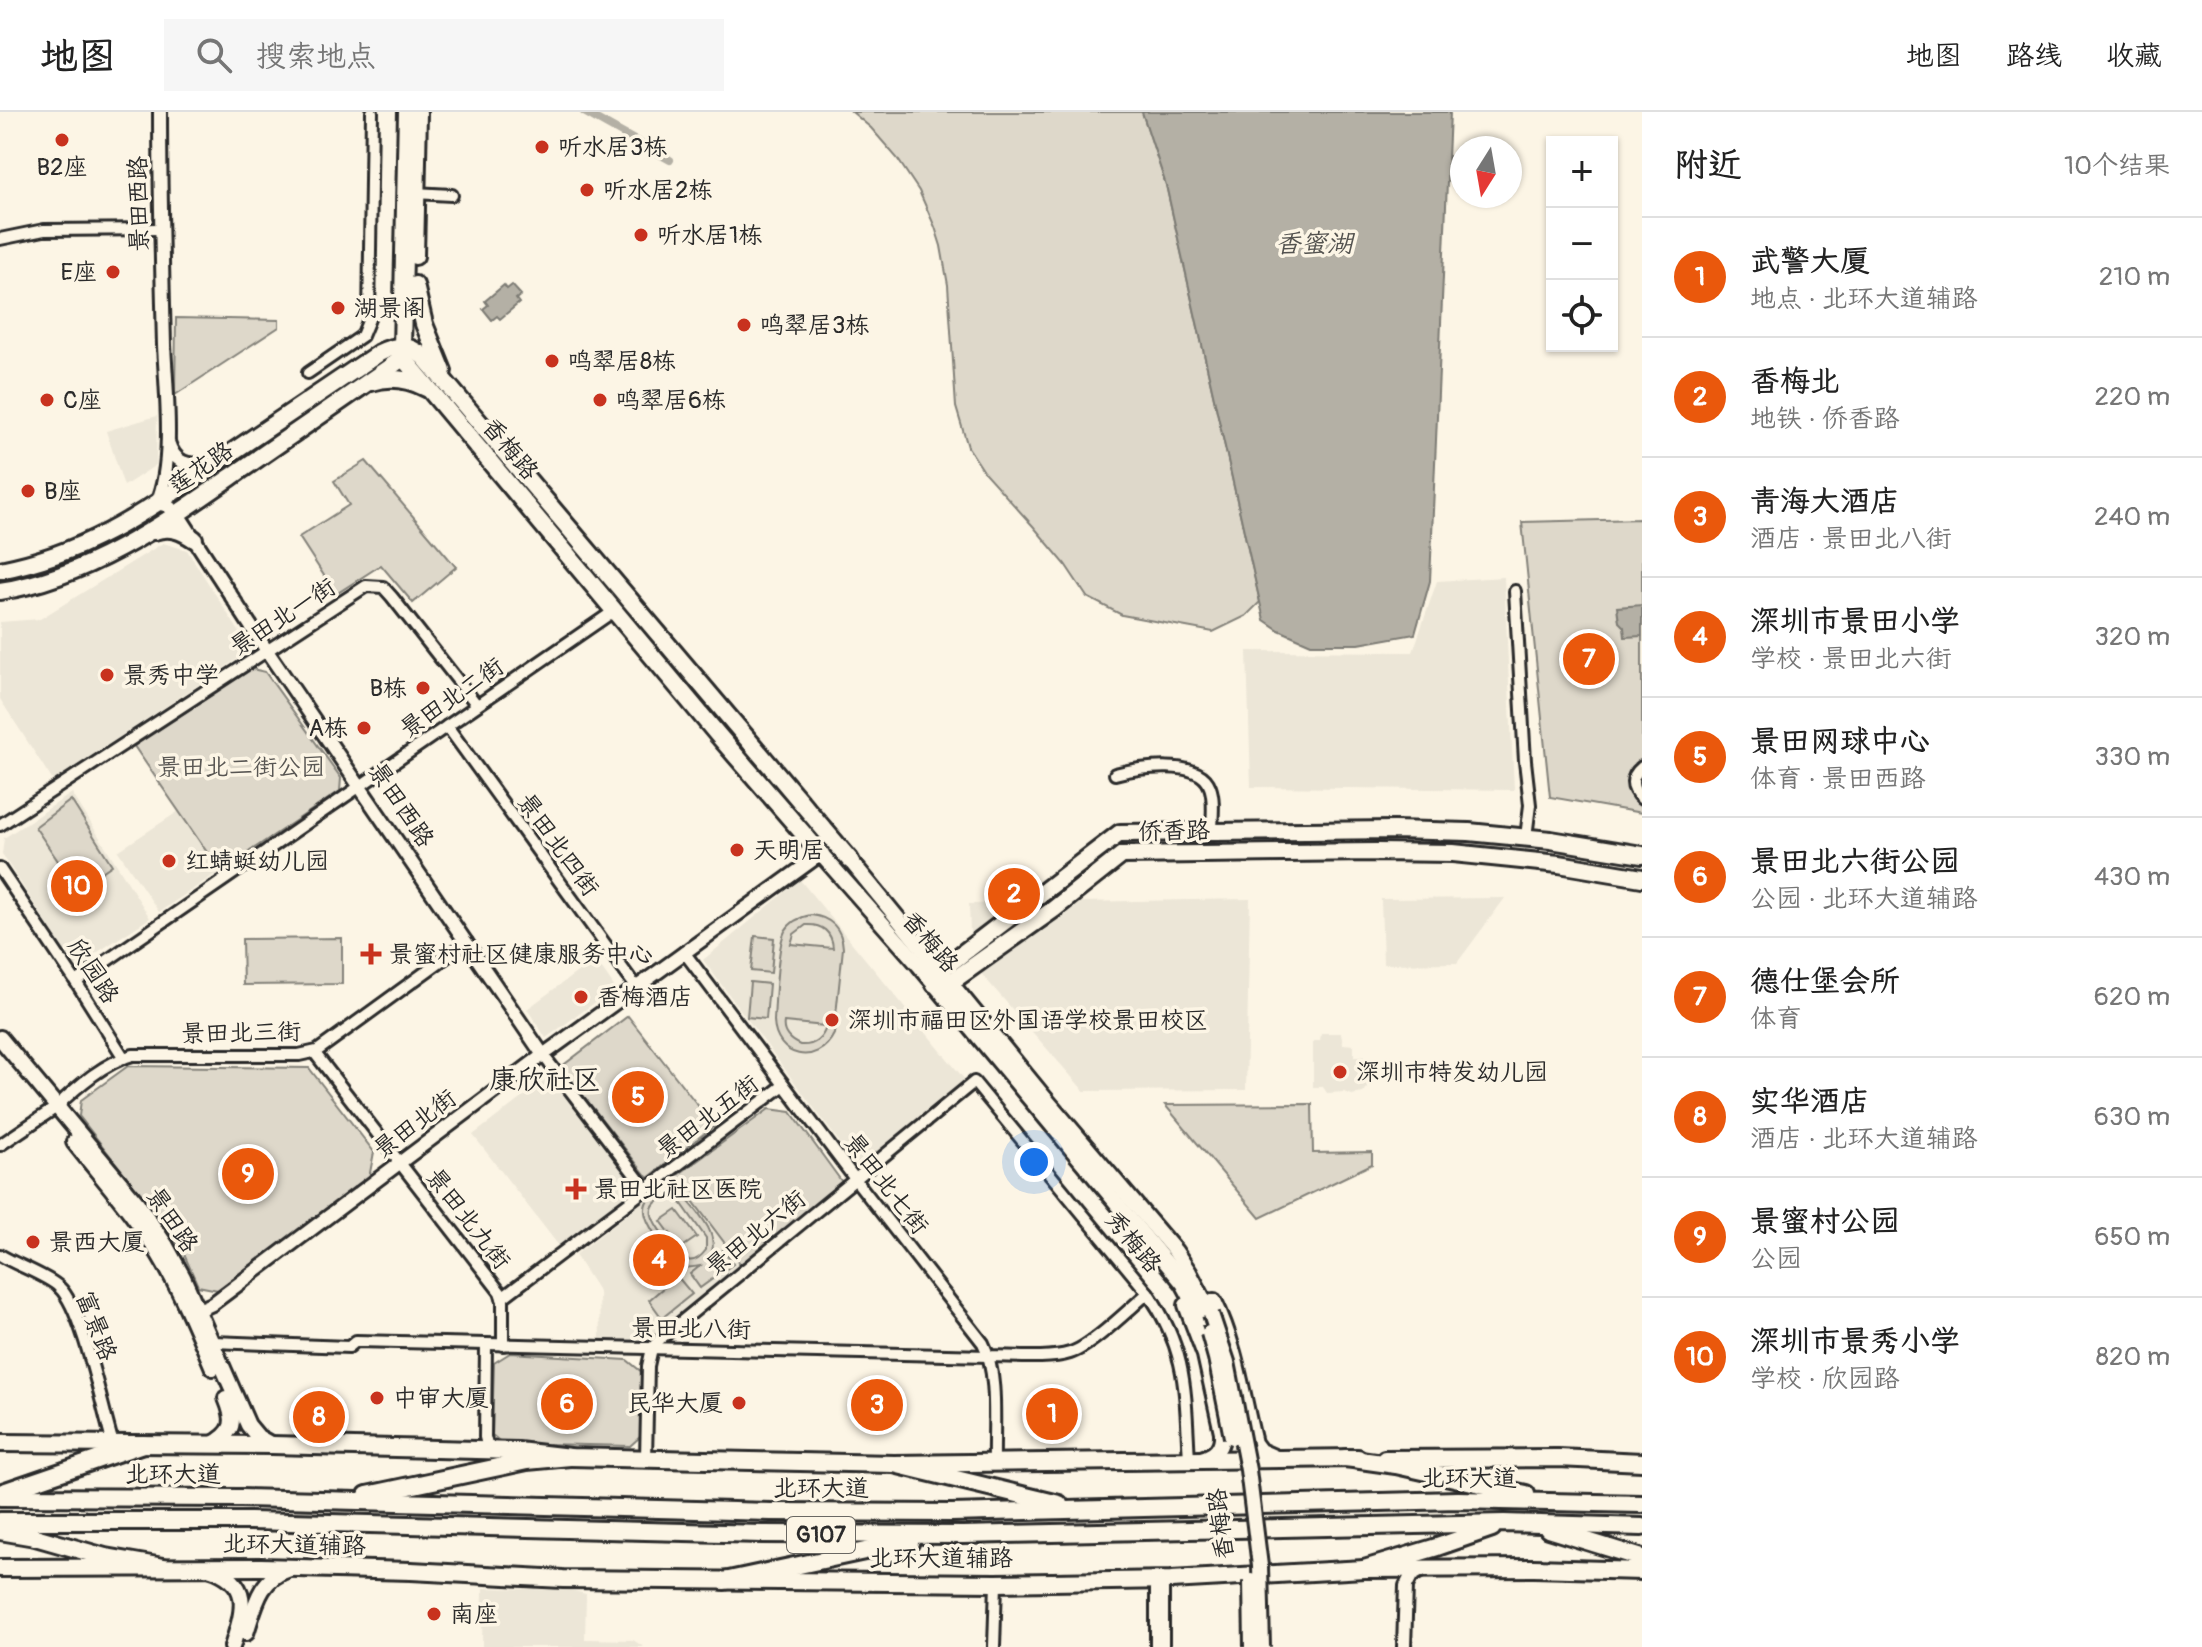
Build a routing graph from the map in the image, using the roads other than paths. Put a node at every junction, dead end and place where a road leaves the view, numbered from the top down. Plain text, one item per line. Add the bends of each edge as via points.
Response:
1 (160, 112) edge
2 (372, 112) edge
3 (407, 112) edge
4 (418, 112) edge
5 (411, 193) junction
6 (452, 195) dead end
7 (161, 229) junction
8 (0, 239) edge
9 (409, 292) junction
10 (405, 350) junction
11 (379, 353) junction
12 (308, 373) dead end
13 (363, 385) junction
14 (430, 391) junction
15 (457, 397) junction
16 (303, 405) junction
17 (312, 421) junction
18 (167, 439) junction
19 (213, 465) junction
20 (199, 499) junction
21 (157, 503) junction
22 (178, 514) junction
23 (149, 532) junction
24 (194, 539) junction
25 (0, 570) edge
26 (0, 591) edge
27 (1515, 591) dead end
28 (614, 611) junction
29 (267, 651) junction
30 (477, 705) junction
31 (730, 719) junction
32 (445, 728) junction
33 (718, 735) junction
34 (1642, 767) edge
35 (1115, 774) dead end
36 (361, 786) junction
37 (1642, 799) edge
38 (0, 825) edge
39 (1212, 832) junction
40 (1526, 837) junction
41 (836, 844) junction
42 (821, 854) junction
43 (1642, 855) edge
44 (850, 860) junction
45 (0, 869) edge
46 (1642, 878) edge
47 (467, 942) junction
48 (684, 952) junction
49 (942, 979) junction
50 (76, 982) junction
51 (634, 989) junction
52 (0, 1038) edge
53 (0, 1052) edge
54 (314, 1052) junction
55 (543, 1055) junction
56 (124, 1058) junction
57 (974, 1082) joint
58 (784, 1085) junction
59 (53, 1109) junction
60 (0, 1145) edge
61 (400, 1164) junction
62 (855, 1179) junction
63 (646, 1189) junction
64 (1169, 1254) junction
65 (0, 1255) edge
66 (1148, 1293) junction
67 (502, 1298) junction
68 (194, 1312) junction
69 (1207, 1316) junction
70 (213, 1342) junction
71 (486, 1344) junction
72 (503, 1345) junction
73 (652, 1348) junction
74 (989, 1356) junction
75 (1250, 1425) junction
76 (1222, 1432) junction
77 (0, 1443) edge
78 (113, 1444) junction
79 (143, 1444) junction
80 (211, 1445) junction
81 (272, 1445) junction
82 (497, 1451) junction
83 (570, 1457) junction
84 (646, 1458) junction
85 (1346, 1458) junction
86 (1282, 1459) junction
87 (1193, 1460) junction
88 (1642, 1462) edge
89 (994, 1463) junction
90 (894, 1464) junction
91 (0, 1495) edge
92 (340, 1501) junction
93 (1567, 1502) junction
94 (1642, 1504) edge
95 (1080, 1509) junction
96 (0, 1521) edge
97 (1504, 1523) junction
98 (1531, 1523) junction
99 (1642, 1527) edge
100 (0, 1531) edge
101 (963, 1535) junction
102 (1642, 1558) edge
103 (163, 1567) junction
104 (204, 1567) junction
105 (0, 1568) edge
106 (294, 1568) junction
107 (1364, 1569) junction
108 (1385, 1569) junction
109 (1422, 1570) junction
110 (1642, 1571) edge
111 (1158, 1580) junction
112 (724, 1581) junction
113 (996, 1583) junction
114 (1403, 1586) junction
115 (232, 1647) edge
116 (242, 1647) edge
117 (994, 1647) edge
118 (1156, 1647) edge
119 (1163, 1647) edge
120 (1252, 1647) edge
121 (1262, 1647) edge
122 (1401, 1647) edge

1 - 7 street, 景田西路
2 - 12 street via 369,319 362,336
3 - 5 main road
4 - 5 main road
5 - 6 street
5 - 9 main road
7 - 8 street via 44,230
7 - 18 street, 景田西路
9 - 10 main road
9 - 11 main road
9 - 15 main road
10 - 11 main road, 莲花路
10 - 13 main road, 莲花路
10 - 14 main road, 香梅路
10 - 15 main road, 香梅路 via 424,357
11 - 16 main road, 莲花路
13 - 14 main road via 393,379
13 - 17 main road, 莲花路
14 - 28 main road, 香梅路
15 - 31 main road, 香梅路
16 - 17 main road via 314,413
16 - 19 main road, 莲花路
17 - 20 main road, 莲花路
18 - 19 street via 180,461
18 - 21 street, 景田西路
19 - 21 main road, 莲花路
20 - 22 main road, 莲花路
20 - 24 main road via 193,512
21 - 22 street, 景田西路
21 - 25 main road, 莲花路 via 84,545
22 - 23 main road, 莲花路
22 - 24 street, 景田西路
23 - 24 main road via 172,529
23 - 26 main road, 莲花路 via 88,565
24 - 29 street, 景田西路
27 - 40 street via 1530,805
28 - 30 street, 景田北二街
28 - 33 main road, 香梅路
29 - 30 street, 景田北一街 via 366,586 379,586
29 - 36 street, 景田西路
29 - 38 street, 景田北一街
30 - 32 street, 景田北二街
31 - 33 main road via 731,732
31 - 41 main road, 香梅路
32 - 36 street, 景田北二街
32 - 51 street, 景田北四街
33 - 42 main road, 香梅路
34 - 37 street via 1632,781
35 - 39 street via 1142,768 1200,773 1212,793
36 - 47 street, 景田西路
36 - 50 street, 景田北二街
39 - 40 main road, 侨香路 via 1394,830
39 - 49 main road, 侨香路 via 1120,833
40 - 43 main road, 侨香路
41 - 42 main road
41 - 44 main road, 香梅路
42 - 44 main road
42 - 48 street, 景田北街
42 - 49 main road, 香梅路
44 - 49 main road, 香梅路
45 - 50 street, 欣园路
46 - 49 main road, 侨香路 via 1453,853 1122,855 1054,909
47 - 54 street, 景田北三街
47 - 55 street, 景田西路
48 - 51 street, 景田北街
48 - 58 street, 景田北七街
49 - 64 main road, 香梅路
50 - 56 street, 欣园路
51 - 55 street, 景田北街
52 - 59 main road, 景田路
53 - 59 main road, 景田路
54 - 56 street, 景田北三街
54 - 61 street, 景田北九街
55 - 61 street, 景田北街
55 - 63 street, 景田西路
56 - 59 street
57 - 62 street, 景田北六街
57 - 66 street, 秀梅路
58 - 62 street, 景田北七街
58 - 63 street, 景田北五街
59 - 60 street
59 - 68 main road, 景田路 via 140,1226
61 - 67 street, 景田北九街
61 - 68 street, 景田北街 via 212,1304
62 - 73 street, 景田北六街
62 - 74 street, 景田北七街 via 974,1329
63 - 67 street, 景田北五街
64 - 69 main road, 香梅路
64 - 75 main road via 1193,1268 1217,1308
64 - 76 main road via 1171,1280 1199,1337
65 - 78 street, 富景路 via 57,1285 67,1298 83,1335
66 - 74 street, 景田北八街 via 1074,1352
66 - 87 street, 秀梅路 via 1162,1312 1182,1365
67 - 72 street, 景田北九街
68 - 70 main road, 景田路
68 - 80 main road, 景田路 via 232,1414 230,1430
69 - 120 main road, 香梅路, bridge via 1240,1479 1250,1557
69 - 121 main road, 香梅路, bridge via 1227,1362 1248,1470 1260,1566
70 - 71 street, 景田北八街 via 349,1347 356,1341
70 - 81 main road, 景田路 via 248,1425
71 - 72 street, 景田北八街
71 - 82 street via 485,1437
72 - 73 street, 景田北八街
73 - 74 street, 景田北八街
73 - 84 street
74 - 89 street, 景田北七街
75 - 76 main road via 1240,1438
75 - 86 main road via 1257,1448
76 - 87 main road via 1217,1450
77 - 78 main road
78 - 79 main road
79 - 80 main road
79 - 91 main road
80 - 81 main road
81 - 82 main road
82 - 83 main road
83 - 84 main road
83 - 92 main road via 527,1461
84 - 90 main road
85 - 86 main road
85 - 88 main road
85 - 93 main road
86 - 87 main road
87 - 89 main road
89 - 90 main road
90 - 95 main road
91 - 92 main road, 北环大道 / G107
92 - 95 main road, 北环大道 / G107 via 771,1512
93 - 94 main road, 北环大道 / G107
93 - 95 main road, 北环大道 / G107
96 - 101 main road, 北环大道 / G107
97 - 98 main road, 北环大道 / G107
97 - 101 main road, 北环大道 / G107
97 - 107 main road
98 - 99 main road, 北环大道 / G107
98 - 102 main road
100 - 103 main road
101 - 112 main road
103 - 104 main road, 北环大道辅路
103 - 105 main road, 北环大道辅路
104 - 106 main road, 北环大道辅路
104 - 115 main road via 232,1579 243,1601
106 - 112 main road, 北环大道辅路
106 - 116 main road via 276,1574 260,1590
107 - 108 main road, 北环大道辅路
107 - 111 main road, 北环大道辅路
108 - 109 main road, 北环大道辅路
108 - 114 street
109 - 110 main road, 北环大道辅路
109 - 114 street
111 - 113 main road, 北环大道辅路
111 - 118 street
111 - 119 street via 1163,1589
112 - 113 main road, 北环大道辅路
113 - 117 street
114 - 122 street

